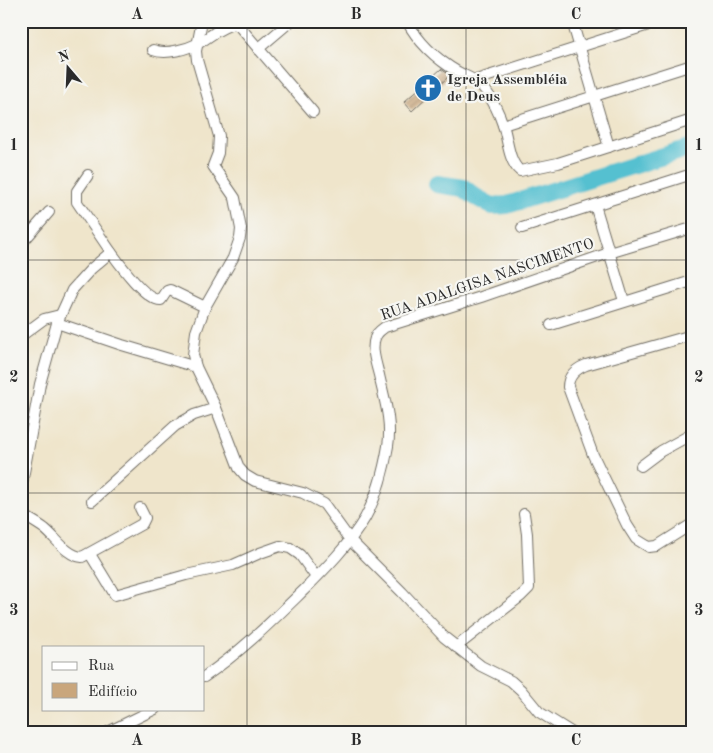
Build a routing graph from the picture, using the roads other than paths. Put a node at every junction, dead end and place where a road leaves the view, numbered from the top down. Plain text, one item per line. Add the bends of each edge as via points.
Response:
1 (202, 21) edge
2 (291, 21) edge
3 (406, 21) edge
4 (572, 21) edge
5 (661, 21) edge
6 (198, 44) junction
7 (580, 47) junction
8 (258, 49) junction
9 (153, 50) dead end
10 (692, 65) edge
11 (476, 80) junction
12 (594, 95) junction
13 (313, 112) dead end
14 (692, 120) edge
15 (503, 125) junction
16 (609, 147) junction
17 (692, 174) edge
18 (88, 175) dead end
19 (595, 205) junction
20 (49, 212) dead end
21 (522, 228) dead end
22 (692, 228) edge
23 (21, 244) edge
24 (111, 252) junction
25 (609, 253) junction
26 (692, 281) edge
27 (624, 300) junction
28 (205, 307) junction
29 (58, 319) junction
30 (551, 325) dead end
31 (692, 335) edge
32 (21, 336) edge
33 (196, 367) junction
34 (216, 408) junction
35 (692, 434) edge
36 (641, 466) dead end
37 (21, 489) edge
38 (92, 502) dead end
39 (140, 508) dead end
40 (21, 514) edge
41 (524, 514) dead end
42 (692, 524) edge
43 (350, 540) junction
44 (90, 554) junction
45 (316, 577) junction
46 (456, 648) junction
47 (205, 676) edge
48 (153, 710) edge
49 (108, 732) edge
50 (571, 732) edge

1 - 6 street
2 - 8 street
3 - 11 street via 431,53
4 - 7 street
5 - 7 street
6 - 8 street via 234,24
6 - 9 street via 174,51
6 - 28 street via 197,60 219,136 218,153 213,164 232,191 241,229 233,258
7 - 11 street
7 - 12 street
8 - 13 street
10 - 12 street
11 - 15 street
12 - 15 street
12 - 16 street
14 - 16 street
15 - 16 street via 513,162 520,171
17 - 19 street
18 - 24 street via 77,191 77,202
19 - 21 street
19 - 25 street
20 - 23 street
22 - 25 street, RUA ADALGISA NASCIMENTO
24 - 28 street via 133,280 155,299 161,300 170,290
24 - 29 street via 79,281
25 - 27 street
25 - 43 street, RUA ADALGISA NASCIMENTO via 386,327 376,334 375,359 390,426 389,436 376,490 365,517
26 - 27 street
27 - 30 street
28 - 33 street via 194,341
29 - 32 street via 44,319
29 - 33 street via 122,346
29 - 37 street via 40,384
31 - 42 street via 578,368 570,377 568,387 593,455 636,539 649,547 657,546
33 - 34 street
34 - 38 street via 175,426
34 - 43 street via 236,462 245,475 319,500
35 - 36 street
39 - 44 street via 145,518 142,524
40 - 44 street via 42,527 74,555
41 - 46 street via 529,588
43 - 45 street, RUA ADALGISA NASCIMENTO
43 - 46 street
44 - 45 street via 115,595 234,565 280,546 300,555
45 - 47 street, RUA ADALGISA NASCIMENTO via 248,644
46 - 50 street via 481,666 511,681 539,712
48 - 49 street

